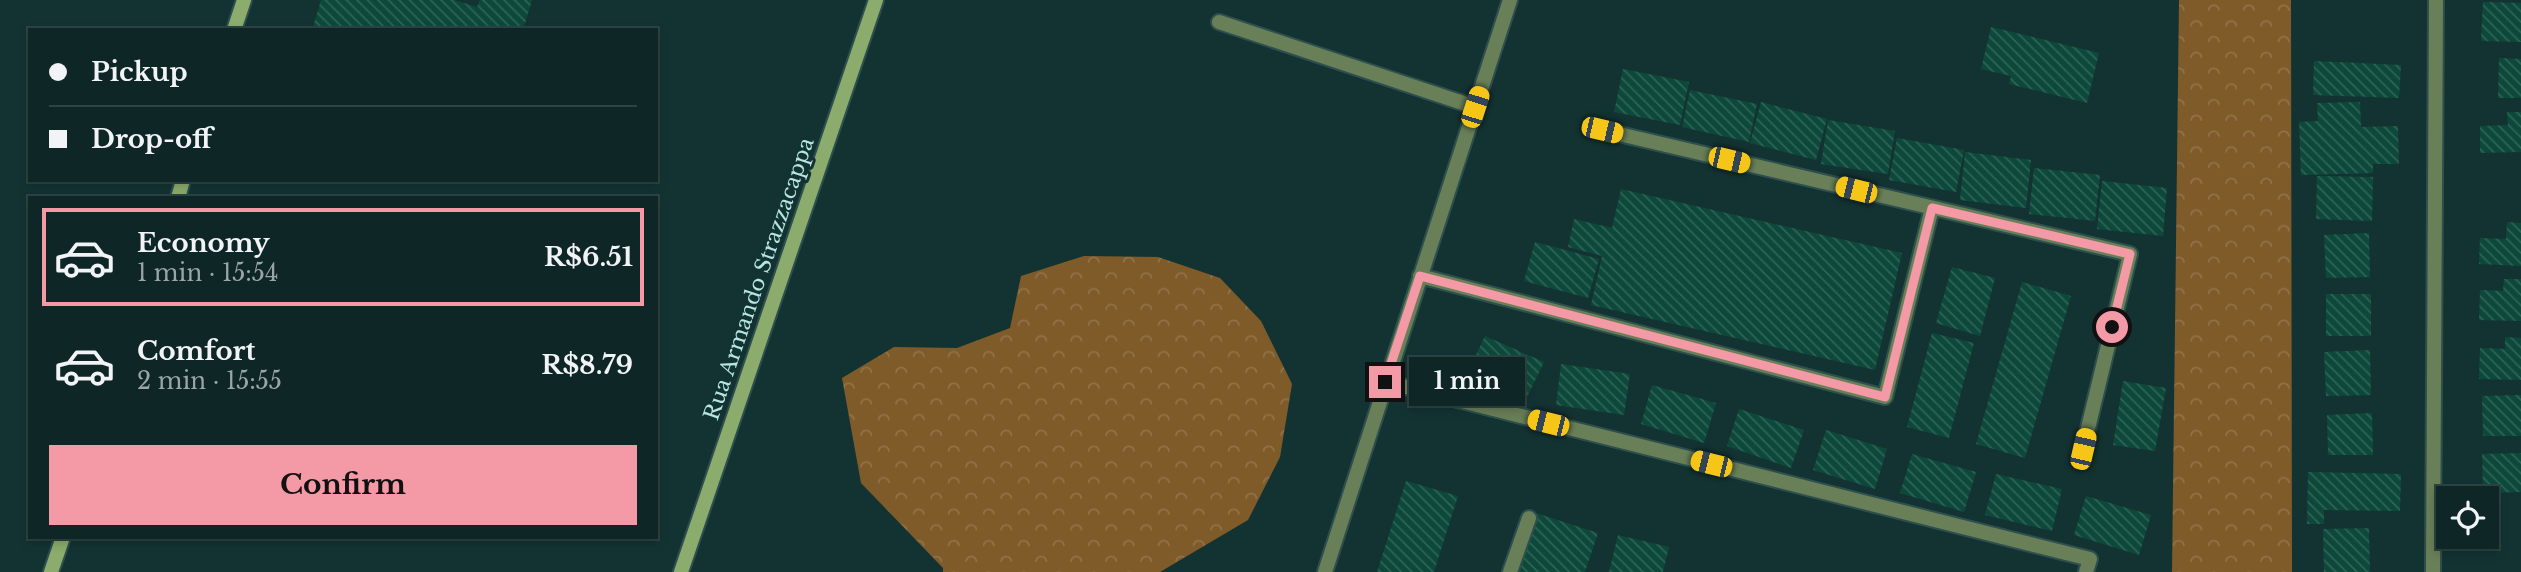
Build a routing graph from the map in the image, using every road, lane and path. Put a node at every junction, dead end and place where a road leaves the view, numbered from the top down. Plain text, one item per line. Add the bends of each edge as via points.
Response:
1 (244, 0) edge
2 (876, 0) edge
3 (1510, 0) edge
4 (2436, 0) edge
5 (1219, 22) dead end
6 (235, 28) edge
7 (1475, 107) junction
8 (1602, 130) dead end
9 (1932, 208) junction
10 (1420, 276) junction
11 (1385, 382) junction
12 (2083, 449) dead end
13 (1529, 518) dead end
14 (62, 539) edge
15 (51, 572) edge
16 (681, 572) edge
17 (1325, 572) edge
18 (1510, 572) edge
19 (2087, 572) edge
20 (2433, 572) edge

1 - 6 main road
2 - 16 main road, Rua Armando Strazzacappa
3 - 7 street
4 - 20 street
5 - 7 street
7 - 10 street
8 - 9 street
9 - 10 street via 1885,397
9 - 12 street via 2130,254
10 - 11 street
11 - 17 street
11 - 19 street via 2090,559
13 - 18 street
14 - 15 main road

